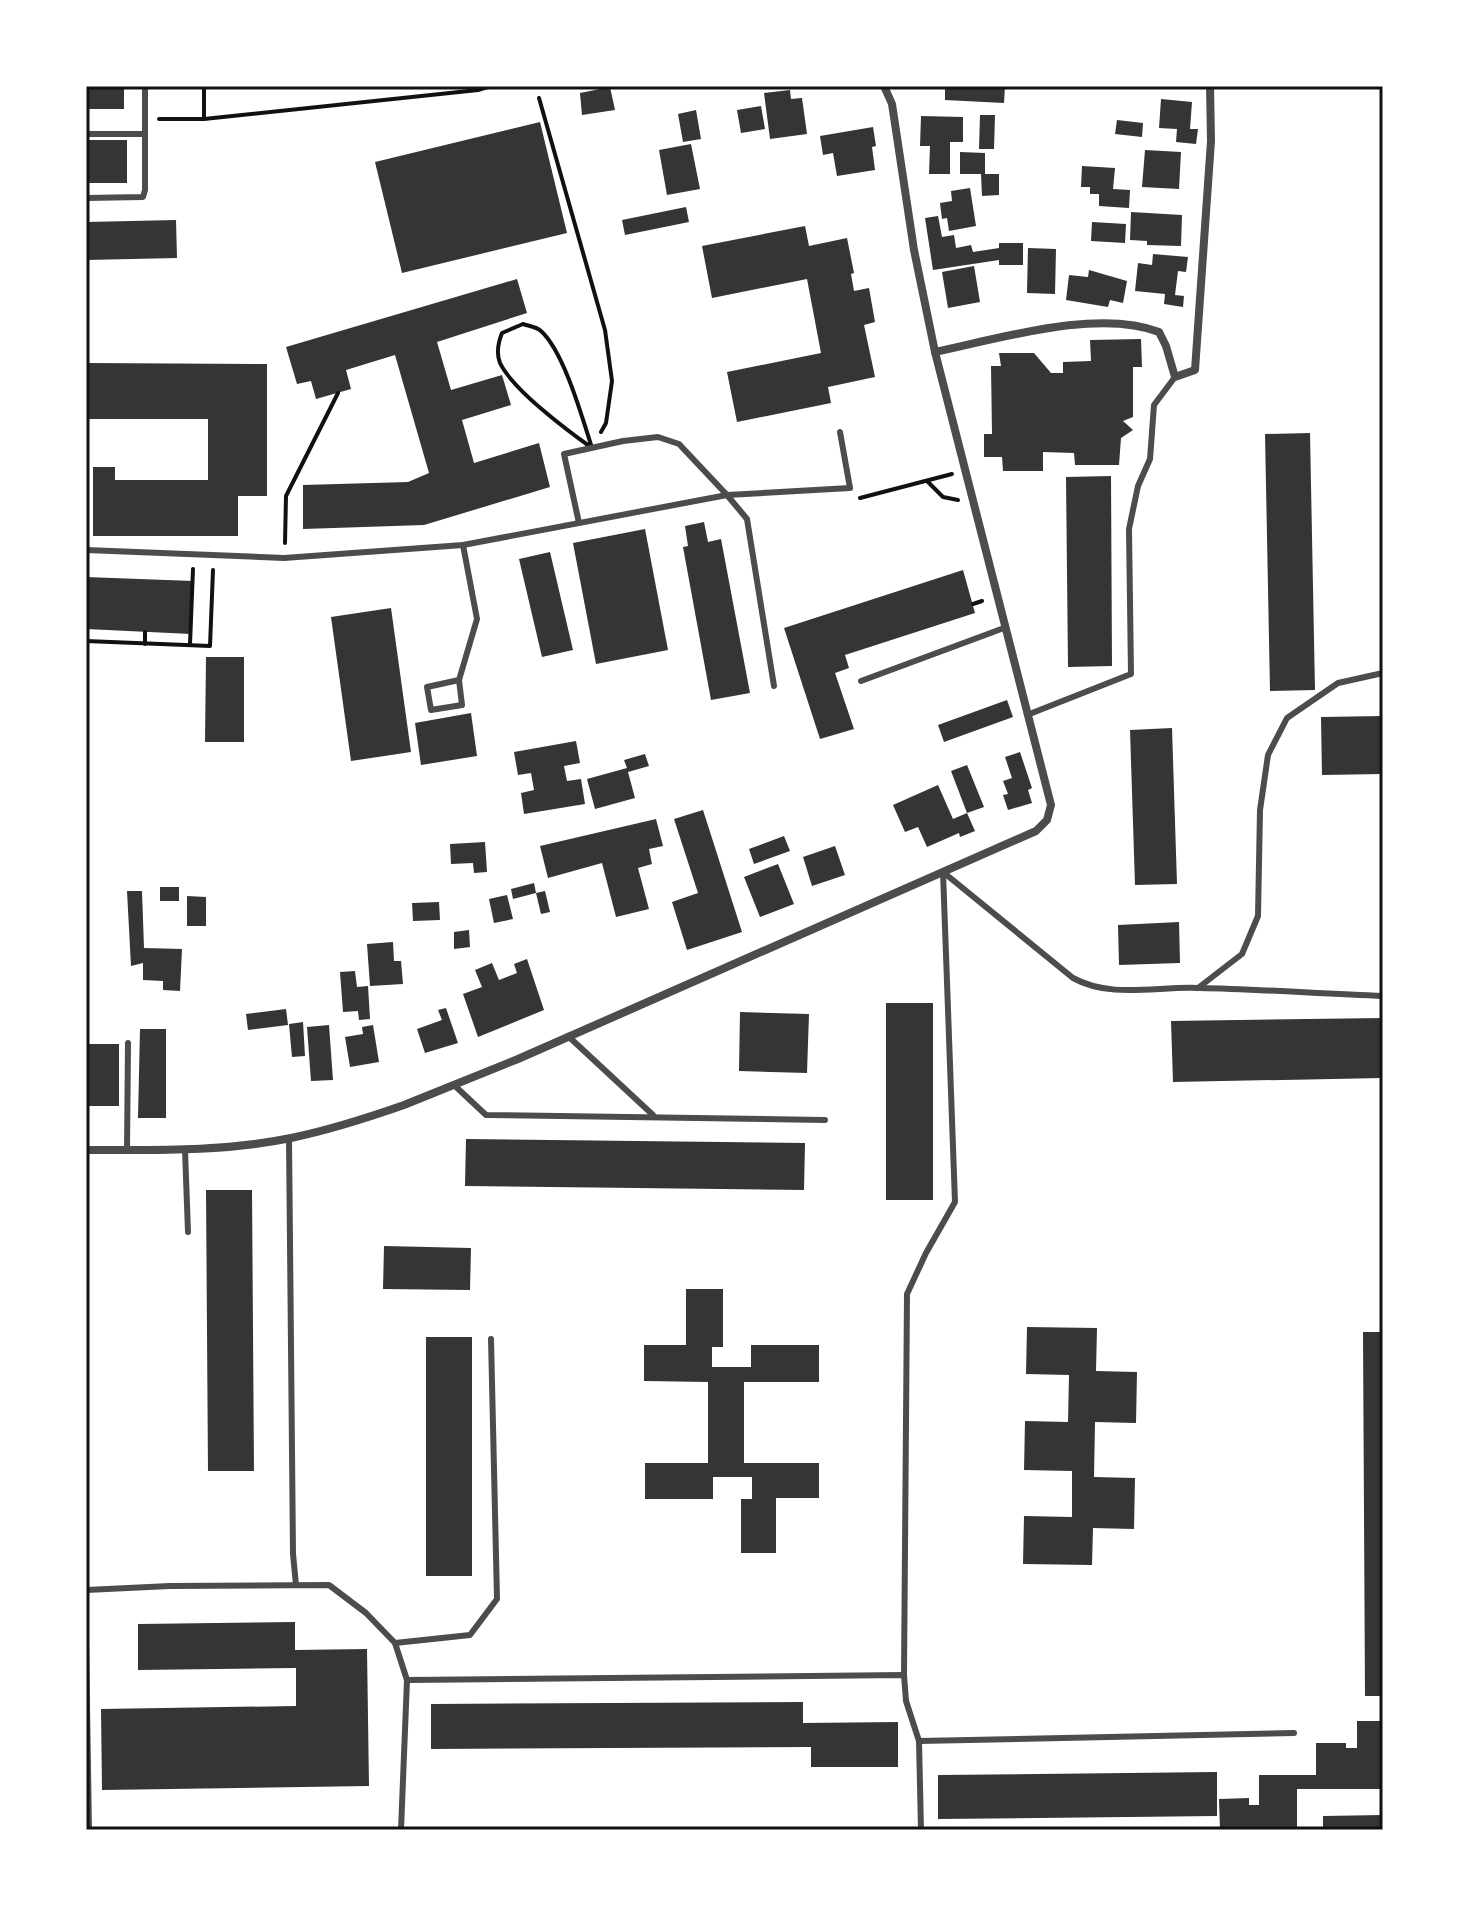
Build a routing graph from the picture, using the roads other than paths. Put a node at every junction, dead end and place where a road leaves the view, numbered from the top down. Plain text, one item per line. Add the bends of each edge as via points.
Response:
1 (145, 86) edge
2 (884, 86) edge
3 (1210, 86) edge
4 (86, 134) edge
5 (145, 134) junction
6 (86, 198) edge
7 (935, 352) junction
8 (1175, 377) junction
9 (840, 432) dead end
10 (727, 495) junction
11 (579, 523) junction
12 (463, 545) junction
13 (86, 550) edge
14 (1004, 628) junction
15 (1383, 673) edge
16 (459, 680) junction
17 (861, 681) dead end
18 (774, 686) dead end
19 (1027, 715) junction
20 (943, 872) junction
21 (1198, 988) junction
22 (1383, 996) edge
23 (568, 1036) junction
24 (128, 1043) dead end
25 (454, 1085) junction
26 (654, 1116) junction
27 (825, 1120) dead end
28 (289, 1139) junction
29 (86, 1150) edge
30 (127, 1150) junction
31 (185, 1150) junction
32 (188, 1232) dead end
33 (491, 1339) dead end
34 (296, 1585) junction
35 (86, 1590) edge
36 (395, 1643) junction
37 (86, 1646) edge
38 (904, 1675) junction
39 (407, 1680) junction
40 (1294, 1733) dead end
41 (919, 1741) junction
42 (89, 1830) edge
43 (401, 1830) edge
44 (921, 1830) edge

1 - 5 lane
2 - 7 street via 892,104
3 - 8 street via 1195,370
4 - 5 lane
5 - 6 lane via 143,197
7 - 8 street via 1037,330 1138,324 1159,332
7 - 14 street
8 - 19 lane via 1154,405 1150,459 1129,529 1131,674
9 - 10 lane via 850,488
10 - 11 lane
10 - 11 lane via 679,444 658,437 592,448 564,454
10 - 18 lane via 747,519
11 - 12 lane
12 - 13 lane via 284,558
12 - 16 lane via 477,619
14 - 17 lane
14 - 19 street
15 - 21 lane via 1338,683 1287,718 1268,755 1258,916 1242,954
16 - 16 lane via 462,705 431,710 427,687
19 - 20 street via 1051,805 1047,820 1036,831
20 - 21 lane via 1089,987
20 - 23 street
20 - 38 lane via 955,1202 907,1294
21 - 22 lane
23 - 25 street
23 - 26 lane
24 - 30 lane
25 - 26 lane via 486,1115
25 - 28 street via 343,1126
26 - 27 lane
28 - 31 street
28 - 34 lane
29 - 30 street
30 - 31 street
31 - 32 lane
33 - 36 lane via 497,1599 470,1635
34 - 35 lane
34 - 36 lane via 329,1585
36 - 39 lane
37 - 42 lane
38 - 39 lane
38 - 41 lane
39 - 43 lane
40 - 41 lane
41 - 44 lane

